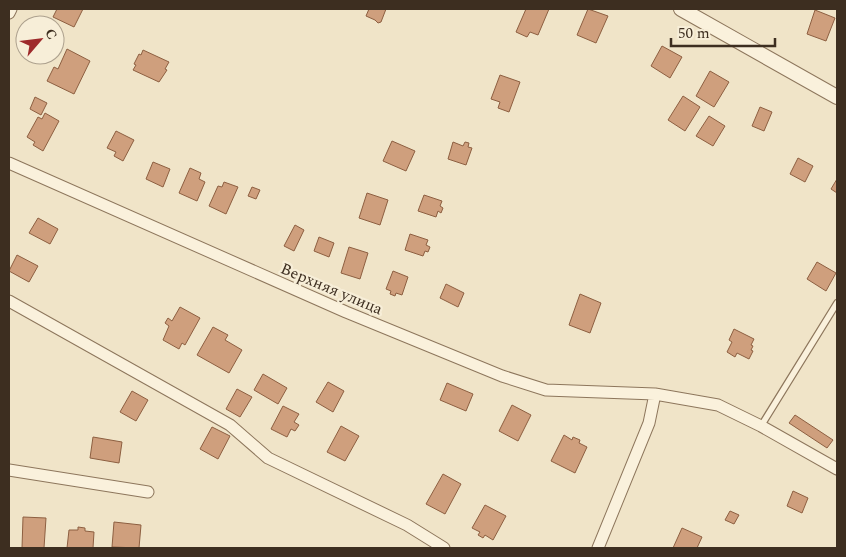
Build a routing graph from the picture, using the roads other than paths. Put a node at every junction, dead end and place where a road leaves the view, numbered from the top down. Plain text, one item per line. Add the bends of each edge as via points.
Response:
1 (11, 9) edge
2 (681, 9) edge
3 (9, 13) edge
4 (837, 97) edge
5 (9, 163) edge
6 (9, 301) edge
7 (837, 303) edge
8 (655, 394) junction
9 (761, 426) junction
10 (9, 470) edge
11 (837, 470) edge
12 (148, 492) dead end
13 (444, 548) edge
14 (598, 548) edge

1 - 3 street
2 - 4 street
5 - 8 street, Верхняя улица via 346,312 502,376 546,390
6 - 13 street via 230,425 268,458 407,525
7 - 9 lane
8 - 9 street, Верхняя улица via 718,405
8 - 14 street via 649,423
9 - 11 street, Верхняя улица
10 - 12 street

